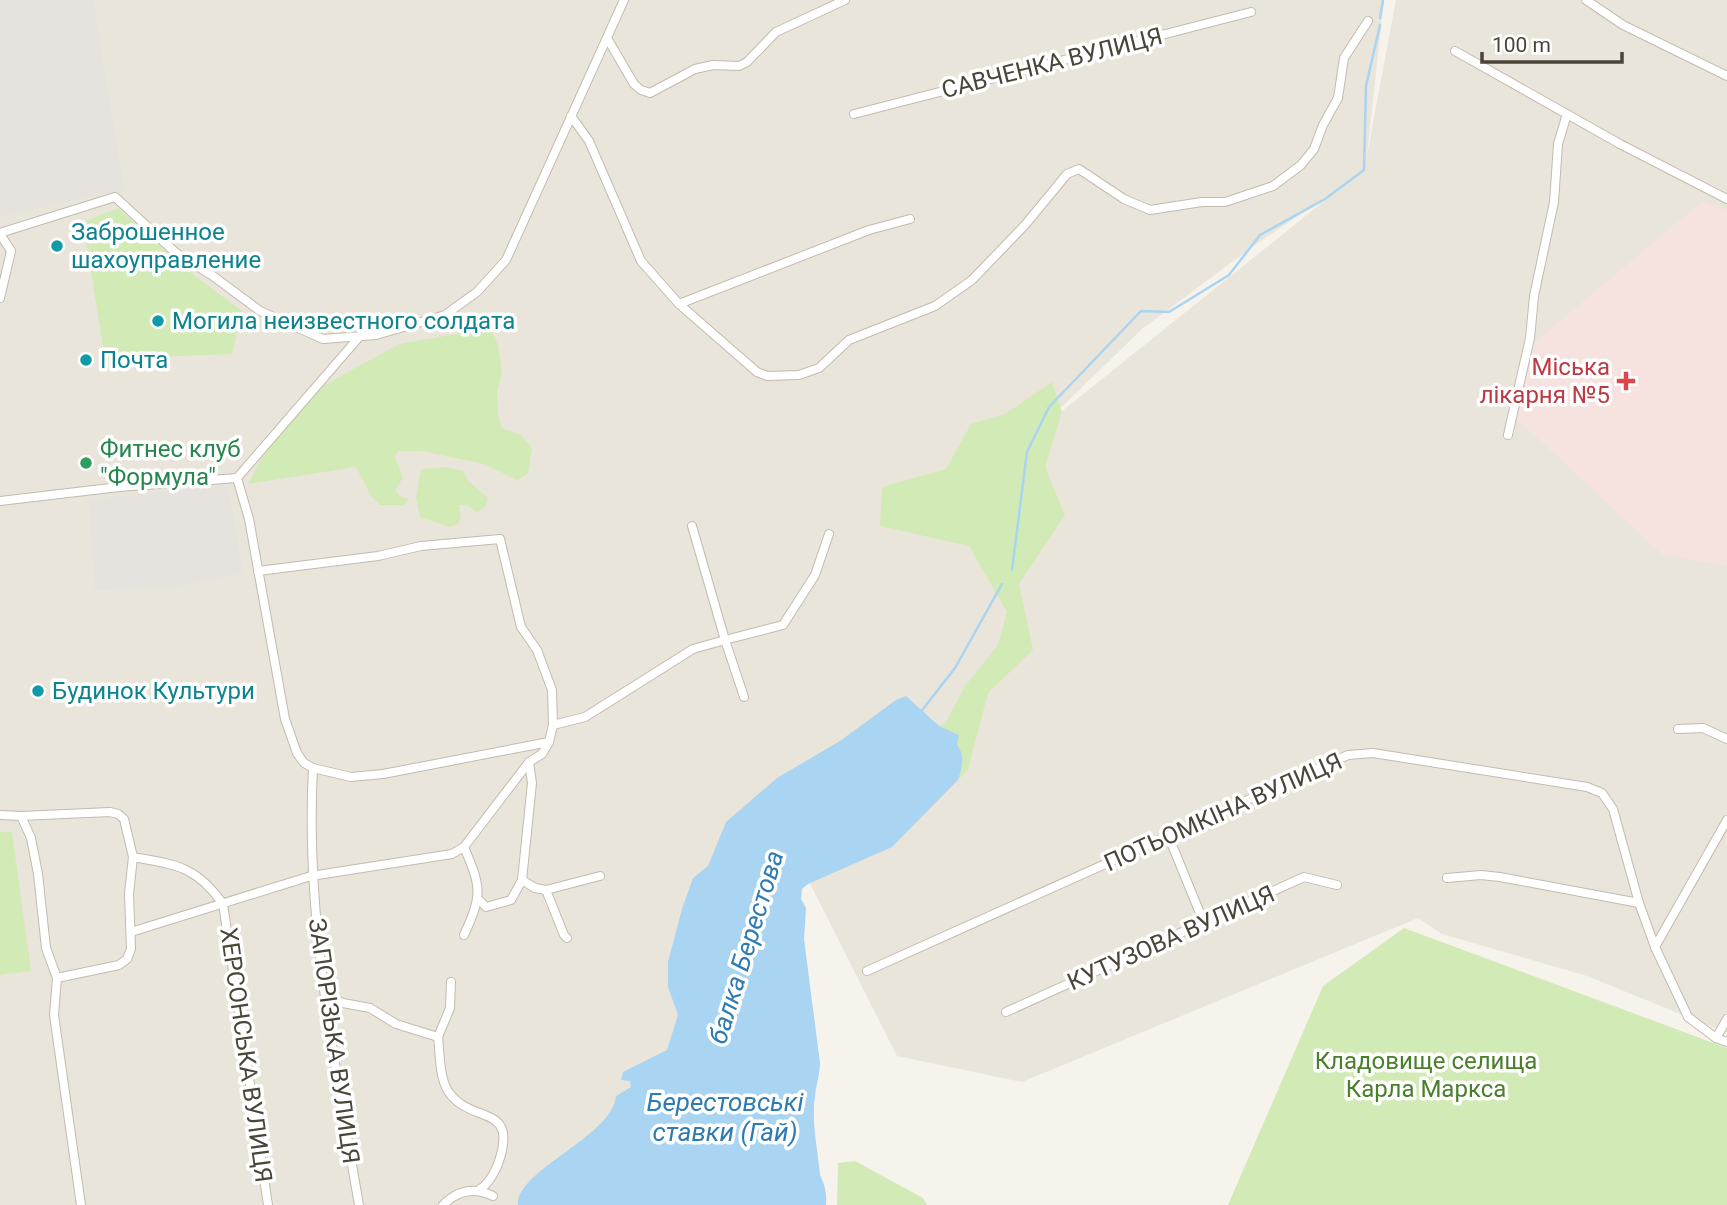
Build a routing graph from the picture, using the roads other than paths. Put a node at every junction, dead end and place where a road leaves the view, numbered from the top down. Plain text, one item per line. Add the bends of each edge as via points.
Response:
1 (624, 0) edge
2 (845, 0) edge
3 (1586, 0) edge
4 (1251, 12) dead end
5 (1368, 21) dead end
6 (607, 37) junction
7 (1455, 51) dead end
8 (1727, 76) edge
9 (854, 114) dead end
10 (1567, 114) junction
11 (571, 116) junction
12 (1727, 200) edge
13 (910, 219) dead end
14 (0, 234) edge
15 (0, 298) edge
16 (679, 304) junction
17 (360, 336) junction
18 (1508, 435) dead end
19 (237, 478) junction
20 (0, 501) edge
21 (692, 526) dead end
22 (829, 534) dead end
23 (258, 571) junction
24 (725, 640) junction
25 (744, 697) dead end
26 (553, 725) junction
27 (1678, 729) dead end
28 (1727, 739) edge
29 (549, 742) junction
30 (529, 762) junction
31 (313, 768) junction
32 (0, 815) edge
33 (21, 816) junction
34 (1727, 820) edge
35 (1168, 835) junction
36 (464, 848) junction
37 (133, 857) junction
38 (312, 876) junction
39 (600, 876) dead end
40 (1447, 878) dead end
41 (522, 880) junction
42 (1337, 885) dead end
43 (546, 890) junction
44 (477, 898) junction
45 (223, 904) junction
46 (1639, 904) junction
47 (1204, 923) junction
48 (131, 932) junction
49 (464, 935) dead end
50 (567, 938) dead end
51 (1655, 947) junction
52 (867, 971) dead end
53 (57, 978) junction
54 (451, 982) dead end
55 (325, 996) junction
56 (1006, 1012) dead end
57 (1727, 1019) edge
58 (438, 1037) junction
59 (1716, 1038) junction
60 (1727, 1042) edge
61 (480, 1189) junction
62 (493, 1196) dead end
63 (81, 1205) edge
64 (268, 1205) edge
65 (359, 1205) edge
66 (443, 1205) edge

1 - 6 street
2 - 6 street via 776,32 739,66 695,69 650,93 634,84
3 - 8 street via 1623,25
4 - 9 street, САВЧЕНКА ВУЛИЦЯ
5 - 16 street via 1344,58 1338,98 1314,149 1273,186 1225,202 1150,210 1079,169 1067,174 972,280 935,306 849,340 819,368 799,375 757,372
6 - 11 street
7 - 10 street
10 - 12 street
10 - 18 street via 1558,144 1554,202 1530,338
11 - 16 street via 589,141 641,261
11 - 17 street via 506,260 477,292 445,315
13 - 16 street via 869,230
14 - 15 street via 11,251
14 - 17 street via 115,197 176,253 260,311 323,339
17 - 19 street
19 - 20 street
19 - 23 street
21 - 24 street
22 - 24 street via 815,575 783,625
23 - 26 street via 500,539 521,626 537,650 552,690
23 - 31 street via 285,719 297,753
24 - 25 street
24 - 26 street via 693,649 585,718
26 - 29 street
27 - 28 street via 1703,728
29 - 30 street via 542,754
29 - 31 street via 383,774 351,777
30 - 36 street
30 - 41 street via 532,783
31 - 38 street, ЗАПОРІЗЬКА ВУЛИЦЯ
32 - 33 street
33 - 37 street via 118,814 124,819
33 - 53 street via 31,838 46,948
34 - 51 street
35 - 46 street, ПОТЬОМКІНА ВУЛИЦЯ via 1348,755 1373,753 1602,793 1613,809
35 - 47 street
35 - 52 street, ПОТЬОМКІНА ВУЛИЦЯ
36 - 38 street via 452,854
36 - 44 street via 479,883
37 - 45 street via 179,866 200,877
37 - 48 street
38 - 45 street
38 - 55 street, ЗАПОРІЗЬКА ВУЛИЦЯ
39 - 43 street
40 - 46 street via 1500,877
41 - 43 street
41 - 44 street via 511,900 486,906
42 - 47 street, КУТУЗОВА ВУЛИЦЯ via 1304,877
43 - 50 street
44 - 49 street
45 - 48 street
45 - 64 street, ХЕРСОНСЬКА ВУЛИЦЯ
46 - 51 street, ПОТЬОМКІНА ВУЛИЦЯ
47 - 56 street, КУТУЗОВА ВУЛИЦЯ
48 - 53 street via 131,948 119,965
51 - 59 street, ПОТЬОМКІНА ВУЛИЦЯ via 1688,1017
53 - 63 street via 54,1015
54 - 58 street via 450,1008
55 - 58 street via 370,1008 396,1024
55 - 65 street, ЗАПОРІЗЬКА ВУЛИЦЯ
57 - 59 street
58 - 61 street via 450,1095 492,1117 501,1125 505,1139 499,1163
59 - 60 street, ПОТЬОМКІНА ВУЛИЦЯ
61 - 62 street
61 - 66 street via 466,1191

